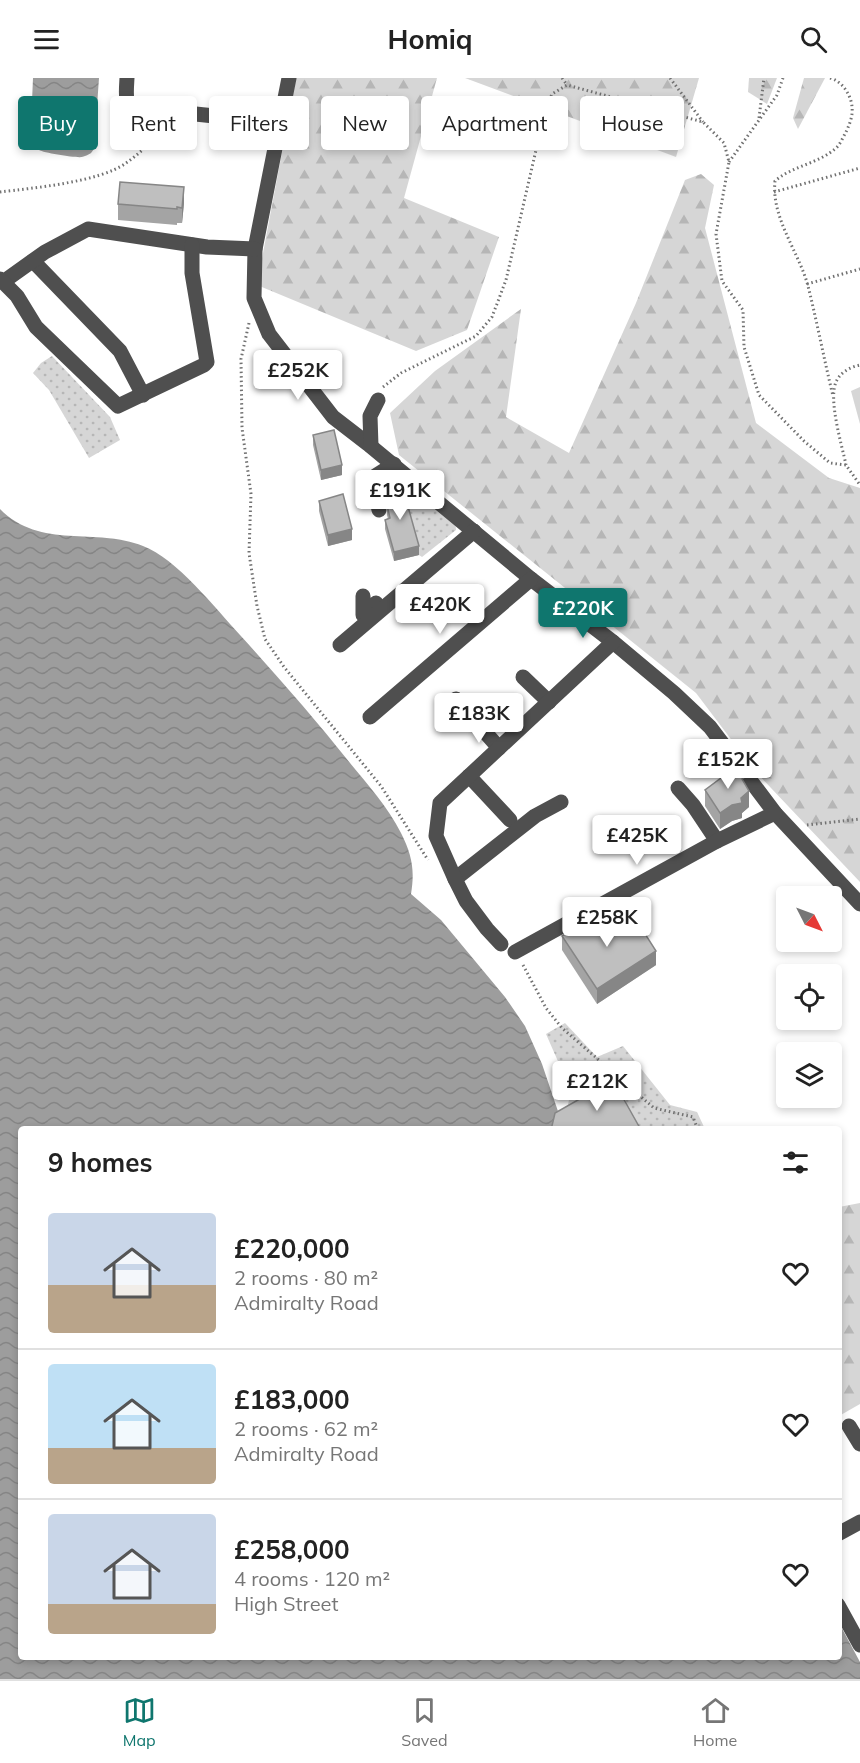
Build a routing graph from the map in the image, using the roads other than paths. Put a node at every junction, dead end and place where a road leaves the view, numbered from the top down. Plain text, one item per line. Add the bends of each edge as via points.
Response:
1 (127, 78) edge
2 (289, 78) edge
3 (286, 96) edge
4 (209, 115) edge
5 (275, 150) edge
6 (192, 245) junction
7 (255, 249) junction
8 (33, 261) junction
9 (2, 281) edge
10 (142, 395) junction
11 (378, 400) road end
12 (371, 446) junction
13 (394, 464) junction
14 (379, 510) dead end
15 (470, 528) junction
16 (531, 579) junction
17 (363, 596) dead end
18 (614, 642) junction
19 (340, 645) dead end
20 (524, 677) dead end
21 (456, 699) dead end
22 (549, 702) junction
23 (370, 717) dead end
24 (499, 748) junction
25 (469, 776) junction
26 (678, 788) dead end
27 (561, 802) dead end
28 (775, 813) junction
29 (510, 820) dead end
30 (717, 841) junction
31 (455, 879) junction
32 (860, 904) edge
33 (501, 944) dead end
34 (515, 952) road end
35 (849, 1426) dead end
36 (860, 1443) edge
37 (860, 1522) edge
38 (842, 1532) edge
39 (842, 1612) edge
40 (860, 1645) edge

1 - 4 street via 129,112 138,120 186,113
2 - 3 street
5 - 7 street
6 - 7 street
6 - 8 street via 88,229
6 - 10 street via 192,273 207,362
7 - 12 street via 254,298 268,334 320,403
8 - 9 street
8 - 10 street via 120,351
9 - 10 street via 17,296 36,327 114,405
11 - 12 street via 370,416
12 - 13 street
13 - 14 street via 372,478
13 - 15 street
15 - 16 street
15 - 17 street via 363,615
15 - 19 street
16 - 18 street
16 - 23 street
18 - 22 street
18 - 28 street via 710,727
20 - 22 street
21 - 24 street
22 - 24 street
24 - 25 street
25 - 29 street
25 - 31 street via 440,803 436,836
26 - 30 street
27 - 31 street via 536,816
28 - 30 street
28 - 32 street
30 - 34 street
31 - 33 street via 466,901
35 - 36 street
37 - 38 street
39 - 40 street

